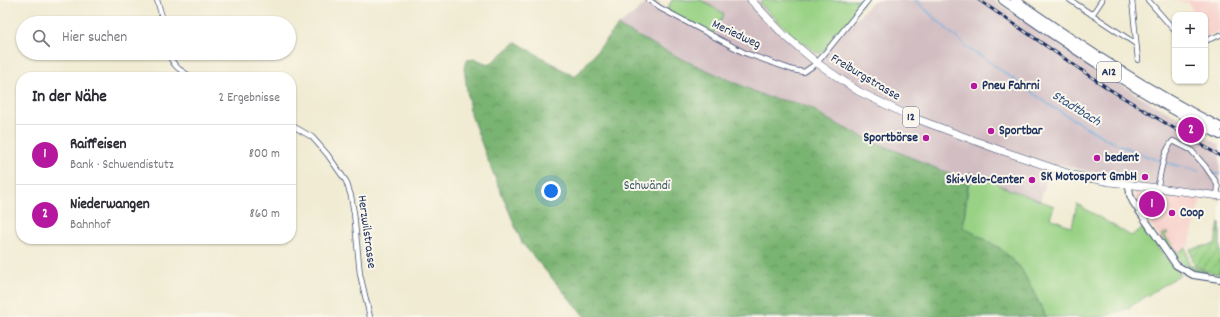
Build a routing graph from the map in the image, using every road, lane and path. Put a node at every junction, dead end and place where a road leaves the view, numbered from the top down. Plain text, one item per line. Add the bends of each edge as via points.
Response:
1 (156, 0) edge
2 (649, 0) edge
3 (751, 0) edge
4 (868, 0) edge
5 (1003, 0) edge
6 (1015, 0) edge
7 (1070, 0) edge
8 (1102, 0) edge
9 (1132, 0) edge
10 (1150, 1) edge
11 (1092, 15) junction
12 (162, 16) edge
13 (1172, 27) edge
14 (1220, 36) edge
15 (1208, 40) edge
16 (1136, 44) junction
17 (172, 60) edge
18 (1138, 60) dead end
19 (817, 63) junction
20 (182, 72) edge
21 (296, 128) edge
22 (1220, 128) edge
23 (1220, 135) edge
24 (1129, 185) junction
25 (1157, 189) junction
26 (1219, 196) edge
27 (1220, 279) edge
28 (370, 317) edge

1 - 12 street
2 - 19 street, Meriedweg via 745,53 800,72
3 - 19 main road, Freiburgstrasse / 12 via 783,34
4 - 19 street
5 - 23 highway, A12 via 1138,90
6 - 22 highway, A12 via 1165,98
7 - 11 street
8 - 11 street
9 - 16 street
10 - 13 street
11 - 16 street
14 - 15 street
16 - 18 street
17 - 20 street via 174,66
19 - 24 main road, Freiburgstrasse / 12 via 871,98 933,126 1054,169
21 - 28 street, Herzwilstrasse via 312,137 346,181 354,213 360,274
24 - 25 main road, Freiburgstrasse / 12
24 - 27 main road via 1133,202 1176,265 1193,275
25 - 26 main road, Freiburgstrasse / 12
25 - 26 street via 1168,148 1173,141 1191,150 1216,182

